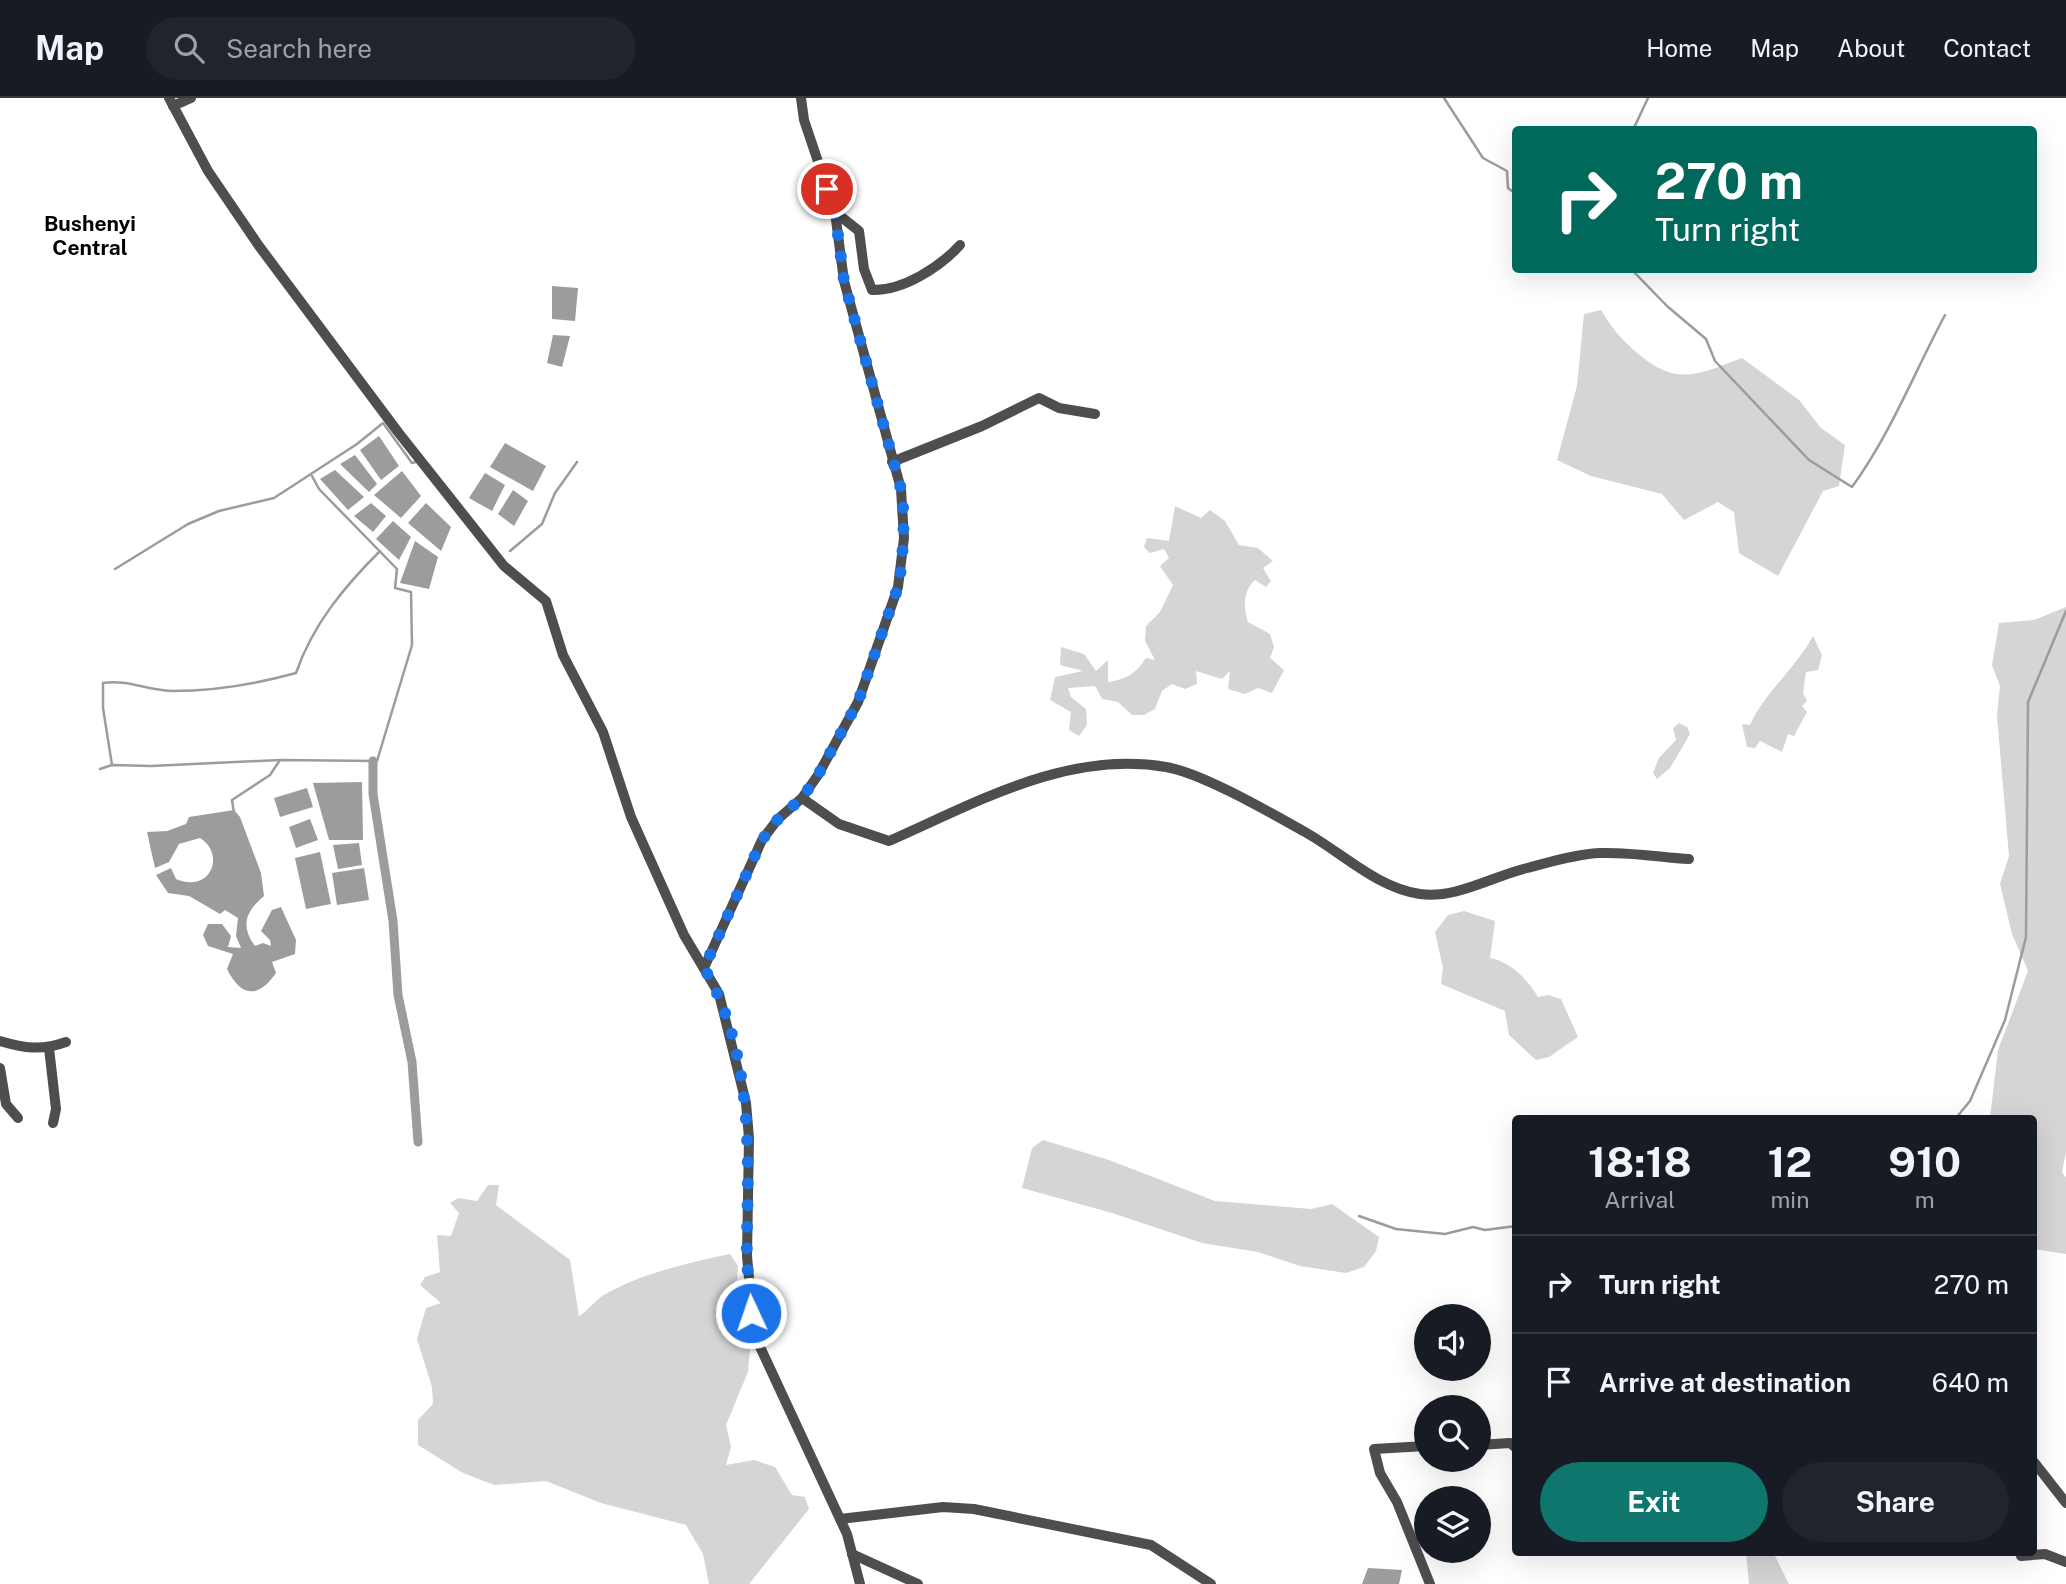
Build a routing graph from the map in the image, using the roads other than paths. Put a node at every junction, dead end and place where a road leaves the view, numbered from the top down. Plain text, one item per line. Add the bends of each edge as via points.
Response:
1 (191, 98) edge
2 (801, 98) edge
3 (171, 102) edge
4 (835, 212) junction
5 (960, 245) dead end
6 (1095, 414) dead end
7 (892, 462) junction
8 (802, 798) junction
9 (1689, 859) dead end
10 (704, 968) junction
11 (0, 1041) edge
12 (65, 1042) dead end
13 (49, 1048) junction
14 (0, 1068) edge
15 (18, 1118) dead end
16 (53, 1123) dead end
17 (1491, 1444) edge
18 (1512, 1445) edge
19 (1414, 1447) edge
20 (2037, 1466) edge
21 (2066, 1503) edge
22 (840, 1519) junction
23 (852, 1554) junction
24 (2037, 1555) edge
25 (2066, 1562) edge
26 (860, 1584) edge
27 (919, 1584) edge
28 (1212, 1584) edge
29 (1430, 1584) edge

1 - 3 street
2 - 4 street
3 - 10 street via 208,171 259,246 398,432 504,566 546,601 563,654 603,732 631,817 684,935
4 - 5 street via 859,231 872,290 887,290 945,262
4 - 7 street via 844,281
6 - 7 street via 1059,408 1039,398
7 - 8 street via 904,516 898,587 858,702
8 - 9 street via 839,824 890,841 1044,775 1106,765 1167,767 1261,808 1308,833 1361,871 1417,894 1454,891 1526,868 1599,853
8 - 10 street via 762,840
10 - 22 street via 719,994 746,1103 747,1256 754,1334
11 - 13 street via 27,1049
12 - 13 street
13 - 16 street via 56,1109
14 - 15 street via 6,1104
17 - 18 street
19 - 29 street via 1374,1449 1380,1473 1397,1502
20 - 21 street
22 - 23 street
22 - 28 street via 943,1507 1013,1516 1151,1545
23 - 26 street
23 - 27 street
24 - 25 street

